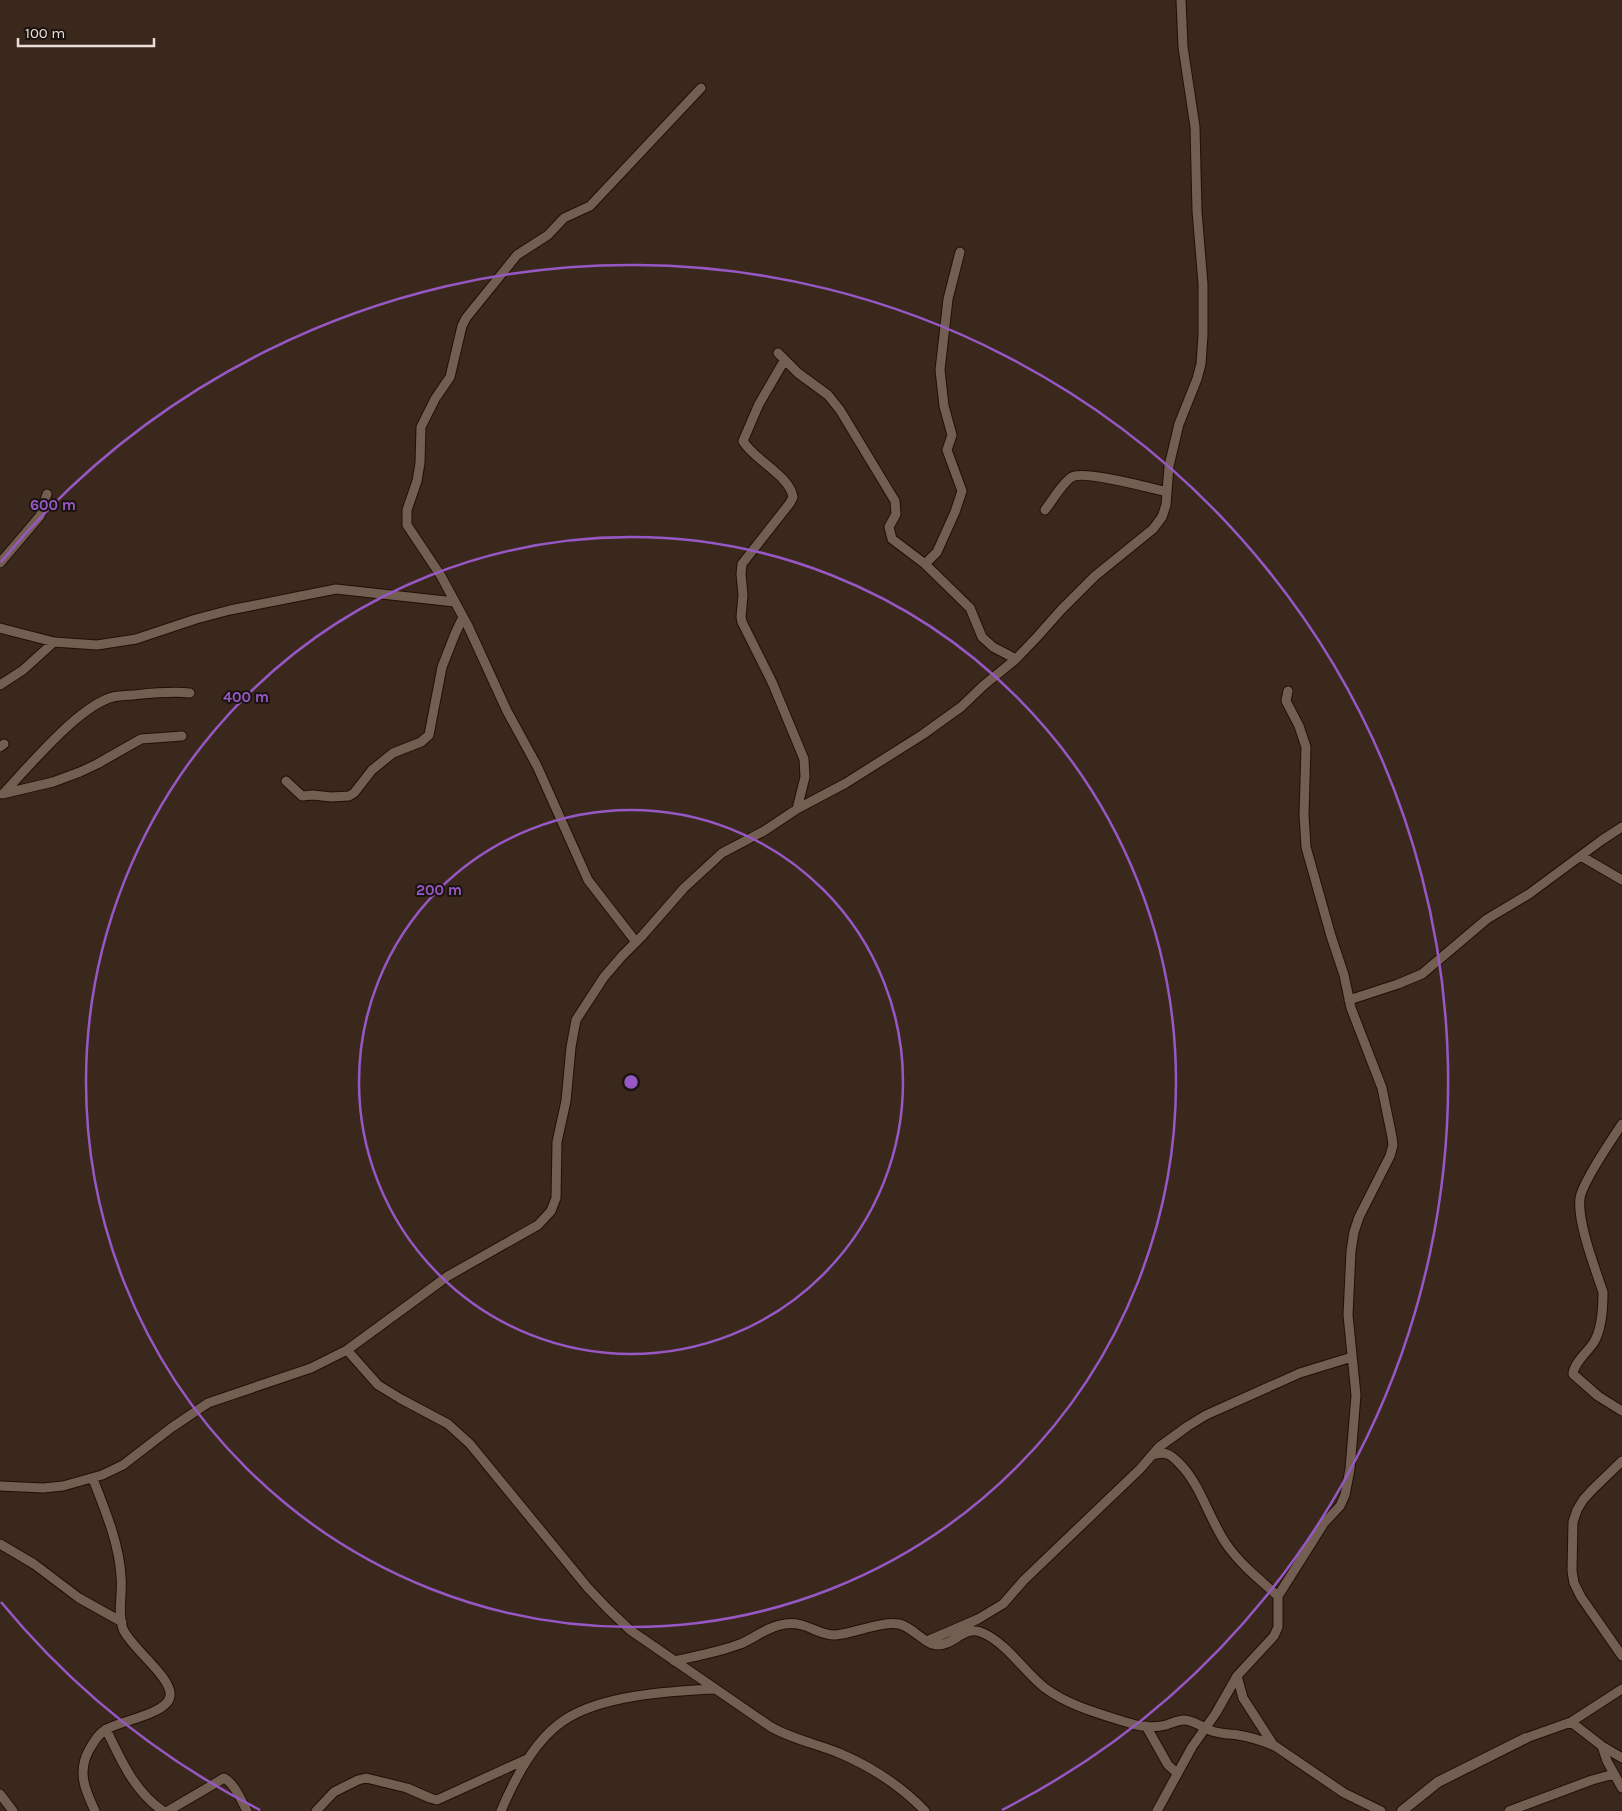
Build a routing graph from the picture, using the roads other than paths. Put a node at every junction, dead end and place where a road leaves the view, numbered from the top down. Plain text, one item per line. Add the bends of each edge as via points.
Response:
1 (1181, 0) edge
2 (701, 88) dead end
3 (960, 252) dead end
4 (1167, 492) junction
5 (47, 494) dead end
6 (1045, 510) dead end
7 (0, 563) edge
8 (925, 564) junction
9 (455, 602) junction
10 (463, 617) junction
11 (0, 628) edge
12 (54, 642) junction
13 (1016, 659) junction
14 (0, 685) edge
15 (1288, 691) dead end
16 (190, 693) dead end
17 (182, 736) dead end
18 (286, 781) dead end
19 (1, 794) edge
20 (797, 809) junction
21 (1622, 827) edge
22 (1581, 856) junction
23 (1622, 880) edge
24 (636, 942) junction
25 (1349, 1000) junction
26 (1622, 1124) edge
27 (347, 1350) junction
28 (1352, 1357) junction
29 (1622, 1411) edge
30 (1152, 1455) junction
31 (1622, 1461) edge
32 (93, 1478) junction
33 (0, 1486) edge
34 (0, 1544) edge
35 (1278, 1596) junction
36 (122, 1622) junction
37 (927, 1641) junction
38 (1622, 1656) edge
39 (674, 1661) junction
40 (1236, 1676) junction
41 (715, 1689) junction
42 (1622, 1689) edge
43 (1571, 1722) junction
44 (1146, 1726) junction
45 (1205, 1728) junction
46 (106, 1729) junction
47 (1526, 1738) joint
48 (1274, 1746) junction
49 (1602, 1746) junction
50 (1622, 1758) edge
51 (527, 1759) junction
52 (1177, 1773) junction
53 (1614, 1774) junction
54 (1622, 1788) edge
55 (0, 1794) edge
56 (13, 1811) edge
57 (95, 1811) edge
58 (163, 1811) edge
59 (168, 1811) edge
60 (247, 1811) edge
61 (316, 1811) edge
62 (502, 1811) edge
63 (925, 1811) edge
64 (1157, 1811) edge
65 (1381, 1811) edge
66 (1402, 1811) edge
67 (1509, 1811) edge

1 - 4 street via 1183,48 1195,127 1203,335 1201,364 1179,424 1169,466
2 - 9 street via 596,201 564,218 548,235 517,256 464,321 450,377 421,427 418,481 406,514 407,525
3 - 8 street via 948,299 940,370 944,406 952,435 947,450 962,491 937,552
4 - 6 street via 1077,475 1067,481
4 - 13 street via 1162,517 1153,529 1095,576
5 - 7 street via 40,516
8 - 13 street via 970,608 982,637
8 - 20 street via 892,539 888,527 896,514 895,500 835,402 781,357 743,440 782,479 793,497 742,564 741,617 804,760 805,777
9 - 10 street
9 - 12 street via 336,589 230,610 108,645
10 - 18 street via 442,667 431,730 425,739 393,753 372,770 349,796 302,796
10 - 24 street via 537,766 588,880
11 - 12 street
12 - 14 street via 23,670
13 - 20 street via 928,730 846,783
15 - 25 street via 1286,701 1306,747 1306,846
16 - 19 street via 164,691 107,698 61,734
17 - 19 street via 141,739 80,772
20 - 24 street via 722,853 677,894
21 - 22 street
22 - 23 street
22 - 25 street via 1529,894 1487,919 1422,974
24 - 27 street via 604,977 576,1020 566,1101 557,1142 558,1190 551,1211 538,1225 448,1276
25 - 28 street via 1382,1088 1393,1145 1359,1217 1350,1251 1348,1296
26 - 29 street via 1585,1185 1580,1200 1603,1302 1597,1337 1574,1367 1573,1374
27 - 32 street via 303,1371 208,1403 123,1465
27 - 39 street via 378,1385 448,1424 470,1444 588,1588 630,1630
28 - 30 street via 1300,1373 1206,1415
28 - 35 street via 1356,1410 1345,1495
30 - 35 street via 1169,1454 1187,1472 1227,1545 1248,1570
30 - 37 street via 1003,1604 978,1619
31 - 38 street via 1582,1500 1577,1510 1572,1571 1581,1598
32 - 33 street via 43,1488
32 - 36 street via 120,1563
34 - 36 street
35 - 40 street via 1276,1631
36 - 46 street via 128,1638 167,1683 171,1693 168,1702 155,1710
37 - 39 street via 898,1624 861,1628 836,1635 822,1633 803,1624 786,1624 776,1625 722,1650
37 - 44 street via 939,1645 969,1631 983,1633 1000,1644 1053,1693 1076,1705
39 - 41 street
40 - 45 street
40 - 48 street via 1243,1698
41 - 51 street via 646,1695 590,1708 561,1722
41 - 63 street via 777,1730 866,1766 891,1781
42 - 43 street
43 - 47 street
43 - 49 street
44 - 45 street via 1157,1727 1186,1720
44 - 52 street via 1168,1765
45 - 48 street
45 - 52 street
46 - 57 street via 90,1748 82,1768 86,1793
46 - 58 street via 134,1784
47 - 66 street via 1438,1782
48 - 65 street via 1344,1793
49 - 50 street
49 - 53 street
51 - 61 street via 437,1800 407,1788 363,1778 334,1792
51 - 62 street
52 - 64 street
53 - 54 street
53 - 67 street
55 - 56 street
59 - 60 street via 224,1778

